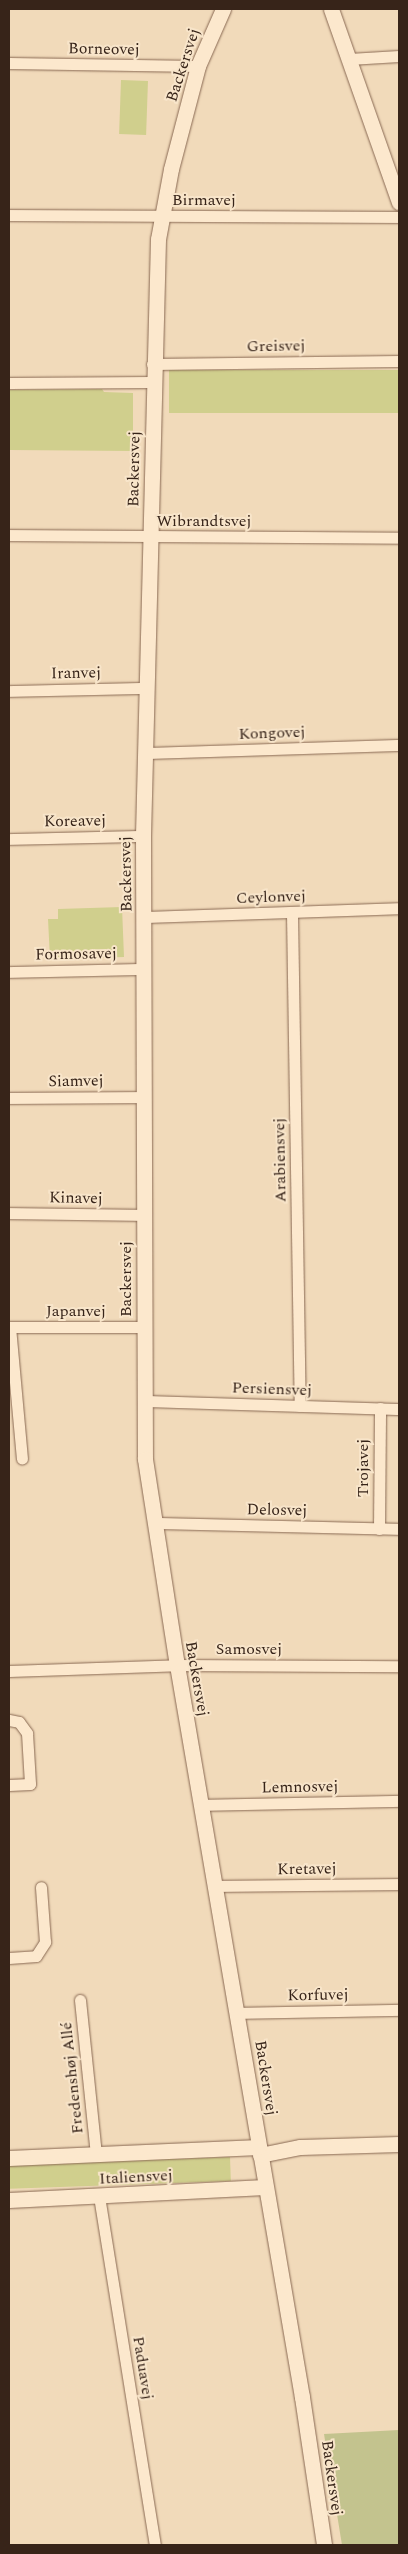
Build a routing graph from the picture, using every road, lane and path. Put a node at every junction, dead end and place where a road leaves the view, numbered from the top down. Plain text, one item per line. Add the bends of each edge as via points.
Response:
1 (223, 9) edge
2 (331, 9) edge
3 (399, 56) edge
4 (349, 58) junction
5 (9, 63) edge
6 (198, 66) junction
7 (399, 202) edge
8 (9, 215) edge
9 (161, 216) junction
10 (399, 217) edge
11 (399, 360) edge
12 (152, 364) junction
13 (152, 382) junction
14 (9, 383) edge
15 (9, 535) edge
16 (150, 537) junction
17 (399, 538) edge
18 (145, 688) junction
19 (9, 691) edge
20 (399, 746) edge
21 (145, 753) junction
22 (143, 836) junction
23 (9, 839) edge
24 (399, 908) edge
25 (292, 913) junction
26 (144, 916) junction
27 (144, 969) junction
28 (9, 972) edge
29 (145, 1097) junction
30 (9, 1098) edge
31 (9, 1213) edge
32 (144, 1215) junction
33 (10, 1327) edge
34 (144, 1327) junction
35 (144, 1401) junction
36 (300, 1406) junction
37 (380, 1408) junction
38 (399, 1409) edge
39 (22, 1458) dead end
40 (154, 1523) junction
41 (379, 1529) junction
42 (399, 1529) edge
43 (177, 1665) junction
44 (399, 1666) edge
45 (9, 1671) edge
46 (9, 1720) edge
47 (9, 1785) edge
48 (399, 1801) edge
49 (201, 1805) junction
50 (399, 1884) edge
51 (215, 1886) junction
52 (41, 1887) dead end
53 (9, 1958) edge
54 (80, 2000) dead end
55 (399, 2010) edge
56 (237, 2012) junction
57 (399, 2144) edge
58 (260, 2151) junction
59 (96, 2154) junction
60 (9, 2158) edge
61 (265, 2187) junction
62 (99, 2196) junction
63 (9, 2200) edge
64 (155, 2545) edge
65 (324, 2545) edge

1 - 6 street, Backersvej
2 - 4 street
3 - 4 street
4 - 7 street
5 - 6 street, Borneovej
6 - 9 street, Backersvej
8 - 9 street, Birmavej
9 - 10 street, Birmavej
9 - 12 street, Backersvej
11 - 12 street, Greisvej
12 - 13 street, Backersvej
13 - 14 street
13 - 16 street, Backersvej
15 - 16 street, Wibrandtsvej
16 - 17 street, Wibrandtsvej
16 - 18 street, Backersvej
18 - 19 street, Iranvej
18 - 21 street, Backersvej
20 - 21 street, Kongovej
21 - 22 street, Backersvej
22 - 23 street, Koreavej
22 - 26 street, Backersvej
24 - 25 street, Ceylonvej
25 - 26 street, Ceylonvej
25 - 36 street, Arabiensvej
26 - 27 street, Backersvej
27 - 28 street, Formosavej
27 - 29 street, Backersvej
29 - 30 street, Siamvej
29 - 32 street, Backersvej
31 - 32 street, Kinavej
32 - 34 street, Backersvej
33 - 34 street, Japanvej
33 - 39 street
34 - 35 street, Backersvej
35 - 36 street, Persiensvej
35 - 40 street, Backersvej via 145,1459
36 - 37 street, Persiensvej
37 - 38 street, Persiensvej
37 - 41 street, Trojavej
40 - 41 street, Delosvej
40 - 43 street, Backersvej
41 - 42 street, Delosvej
43 - 44 street, Samosvej
43 - 45 street, Samosvej
43 - 49 street, Backersvej
46 - 47 street via 19,1722 27,1733 30,1784
48 - 49 street, Lemnosvej
49 - 51 street, Backersvej
50 - 51 street, Kretavej
51 - 56 street, Backersvej
52 - 53 street via 46,1942 36,1956
54 - 59 street, Fredenshøj Allé
55 - 56 street, Korfuvej
56 - 58 street, Backersvej
57 - 58 street, Italiensvej
58 - 59 street, Italiensvej
58 - 61 street, Backersvej
59 - 60 street, Italiensvej
61 - 62 street, Italiensvej
61 - 65 street, Backersvej
62 - 63 street, Italiensvej
62 - 64 street, Paduavej

